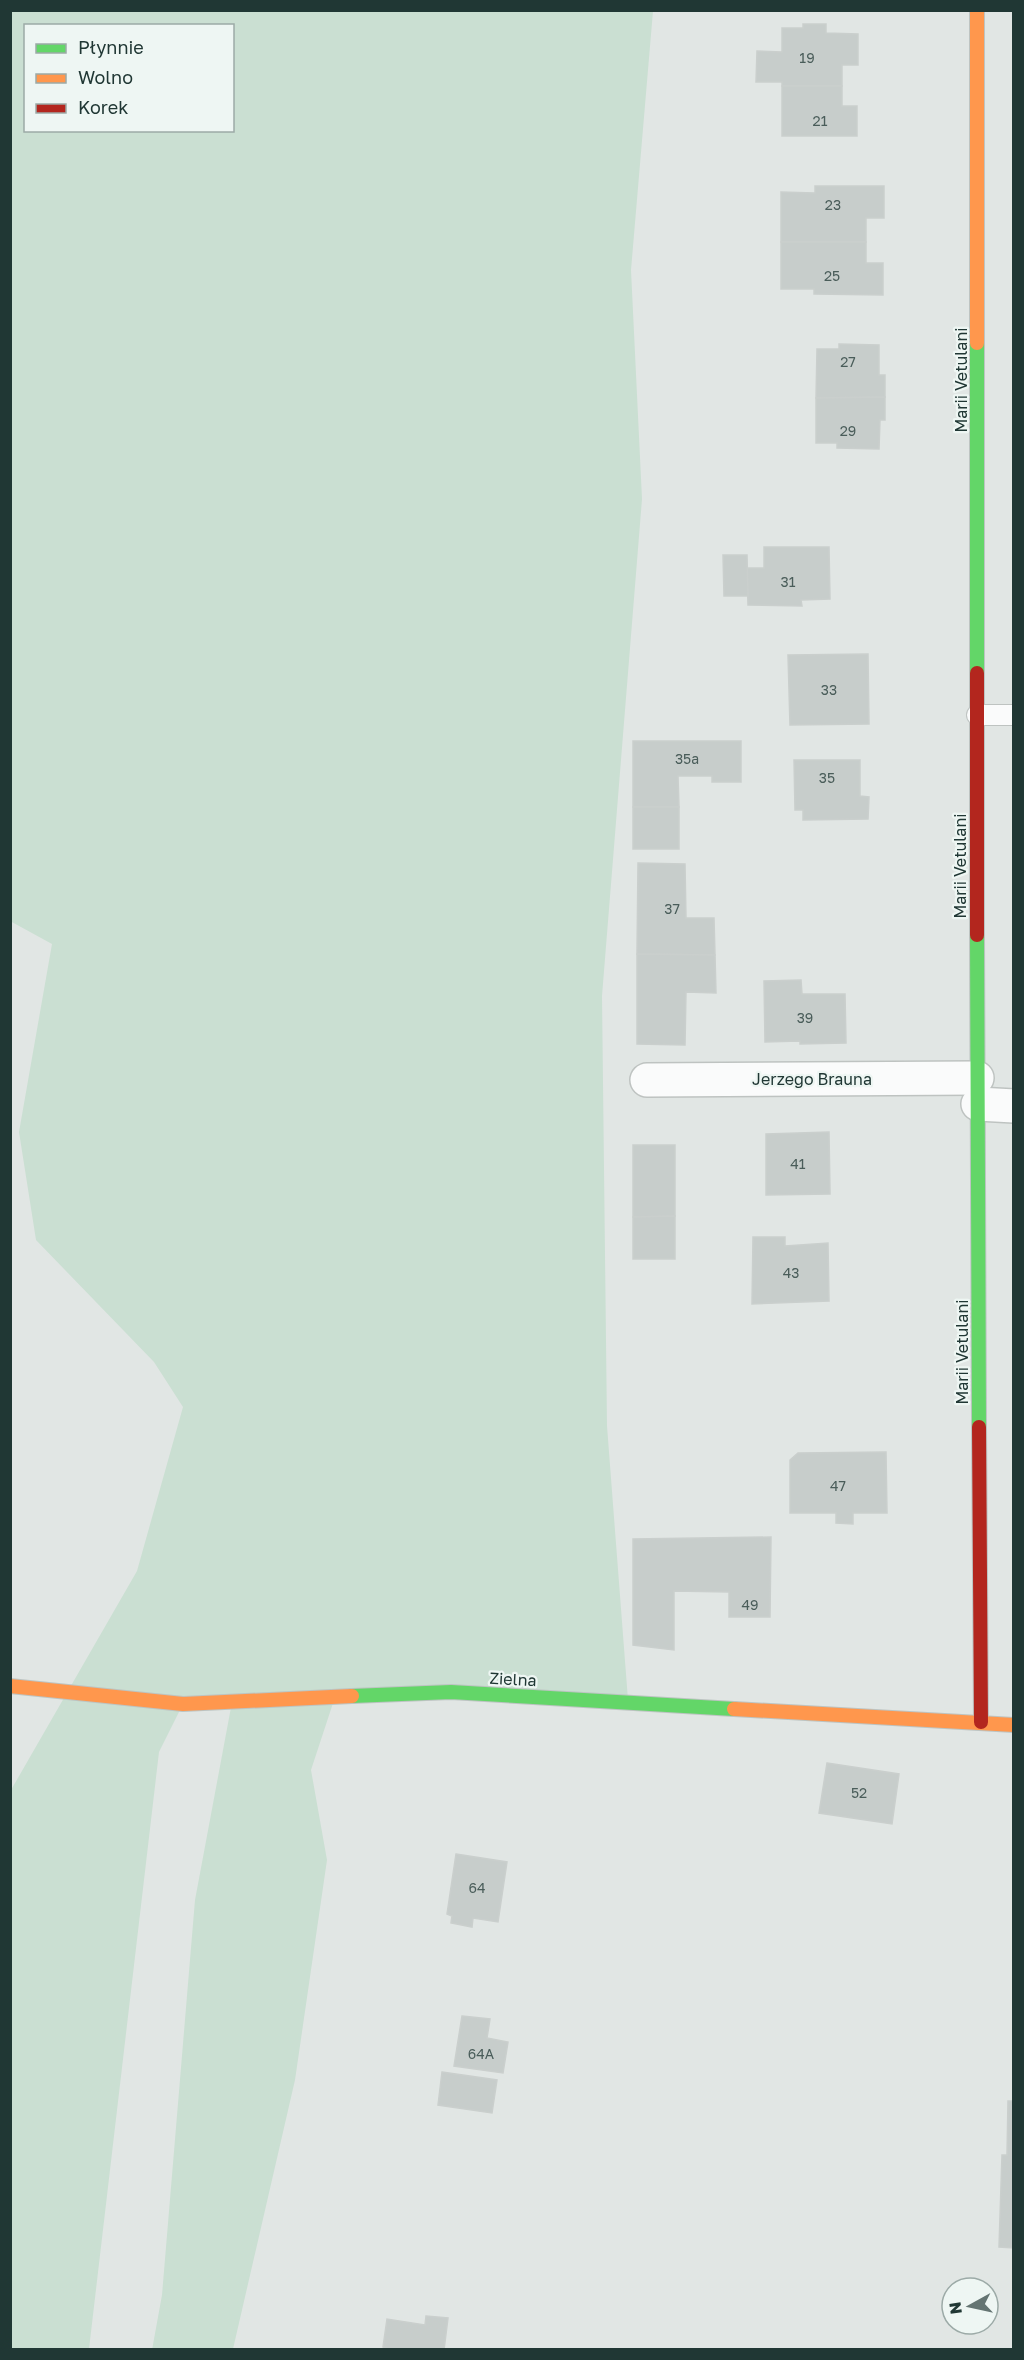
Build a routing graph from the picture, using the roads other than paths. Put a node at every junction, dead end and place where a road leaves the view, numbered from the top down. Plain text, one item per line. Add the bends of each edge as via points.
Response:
1 (977, 10) edge
2 (1014, 715) edge
3 (977, 716) junction
4 (646, 1080) dead end
5 (977, 1091) junction
6 (1014, 1106) edge
7 (10, 1686) edge
8 (981, 1722) junction
9 (1014, 1725) edge

1 - 3 street, Marii Vetulani
2 - 3 lane
3 - 5 street, Marii Vetulani
4 - 5 street, Jerzego Brauna
5 - 6 street, Jerzego Brauna
5 - 8 street, Marii Vetulani
7 - 8 street, Zielna via 183,1704 451,1692
8 - 9 street, Zielna

